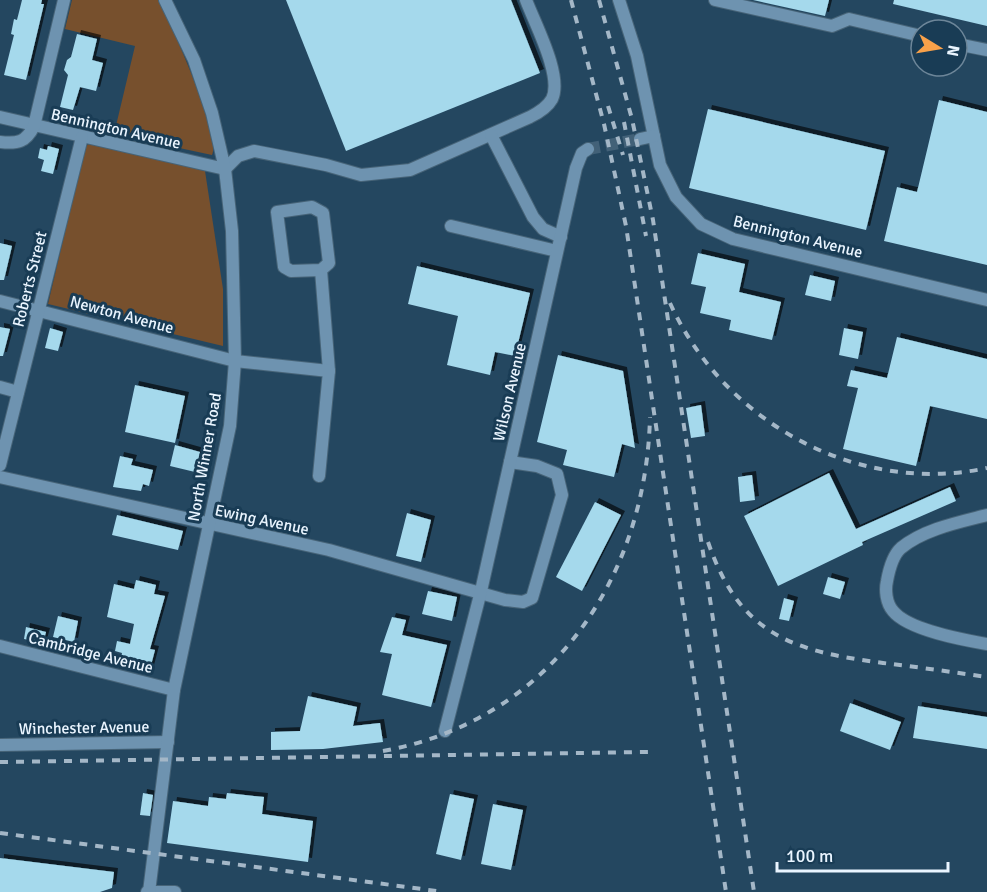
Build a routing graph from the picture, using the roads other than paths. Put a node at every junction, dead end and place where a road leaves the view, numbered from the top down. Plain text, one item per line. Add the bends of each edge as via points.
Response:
1 (64, 0) edge
2 (165, 0) edge
3 (526, 0) edge
4 (619, 0) edge
5 (716, 0) edge
6 (909, 33) edge
7 (969, 47) edge
8 (987, 51) edge
9 (0, 117) edge
10 (34, 126) junction
11 (491, 135) junction
12 (654, 136) junction
13 (82, 137) junction
14 (640, 139) tunnel mouth
15 (0, 142) edge
16 (588, 149) dead end
17 (225, 169) junction
18 (451, 226) dead end
19 (561, 237) junction
20 (557, 251) junction
21 (321, 270) junction
22 (987, 300) edge
23 (0, 301) edge
24 (39, 310) junction
25 (235, 361) junction
26 (329, 371) junction
27 (0, 387) edge
28 (18, 392) junction
29 (510, 462) junction
30 (0, 465) edge
31 (319, 476) dead end
32 (0, 477) edge
33 (987, 515) edge
34 (210, 524) junction
35 (481, 591) junction
36 (987, 644) edge
37 (0, 646) edge
38 (174, 690) junction
39 (445, 731) dead end
40 (168, 742) junction
41 (0, 745) edge
42 (149, 892) edge
43 (175, 892) edge

1 - 10 street
2 - 17 street, North Winner Road via 194,60 212,112
3 - 11 street via 551,66 554,90 545,109
4 - 12 street via 637,56
5 - 6 street via 832,26 849,19
7 - 8 street
9 - 10 street, Bennington Avenue
10 - 13 street, Bennington Avenue
10 - 15 street via 28,137 16,144
11 - 17 street via 410,170 361,175 254,151 238,156
11 - 19 street via 533,217 543,229
12 - 14 street
12 - 22 street, Bennington Avenue via 660,165 676,197 700,224 733,239
13 - 17 street, Bennington Avenue
13 - 24 street, Roberts Street
16 - 19 street, Wilson Avenue via 579,159
17 - 25 street, North Winner Road via 232,231
18 - 20 street
19 - 20 street, Wilson Avenue
20 - 29 street, Wilson Avenue
21 - 21 street via 329,263 323,213 312,207 277,212 284,267 291,271
21 - 26 street
23 - 24 street, Newton Avenue
24 - 25 street, Newton Avenue
24 - 28 street, Roberts Street
25 - 26 street, Newton Avenue
25 - 34 street, North Winner Road via 230,426
26 - 31 street
27 - 28 street
28 - 30 street, Roberts Street
29 - 35 street, Wilson Avenue
29 - 35 street, Ewing Avenue via 557,474 562,495 532,598 523,602 505,600
32 - 34 street, Ewing Avenue
33 - 36 street via 920,536 900,549 892,563 886,597 893,612 910,622 938,634
34 - 35 street, Ewing Avenue via 329,550
34 - 38 street, North Winner Road
35 - 39 street, Wilson Avenue
37 - 38 street, Cambridge Avenue
38 - 40 street, North Winner Road
40 - 41 street, Winchester Avenue
40 - 42 street, North Winner Road
42 - 43 street

